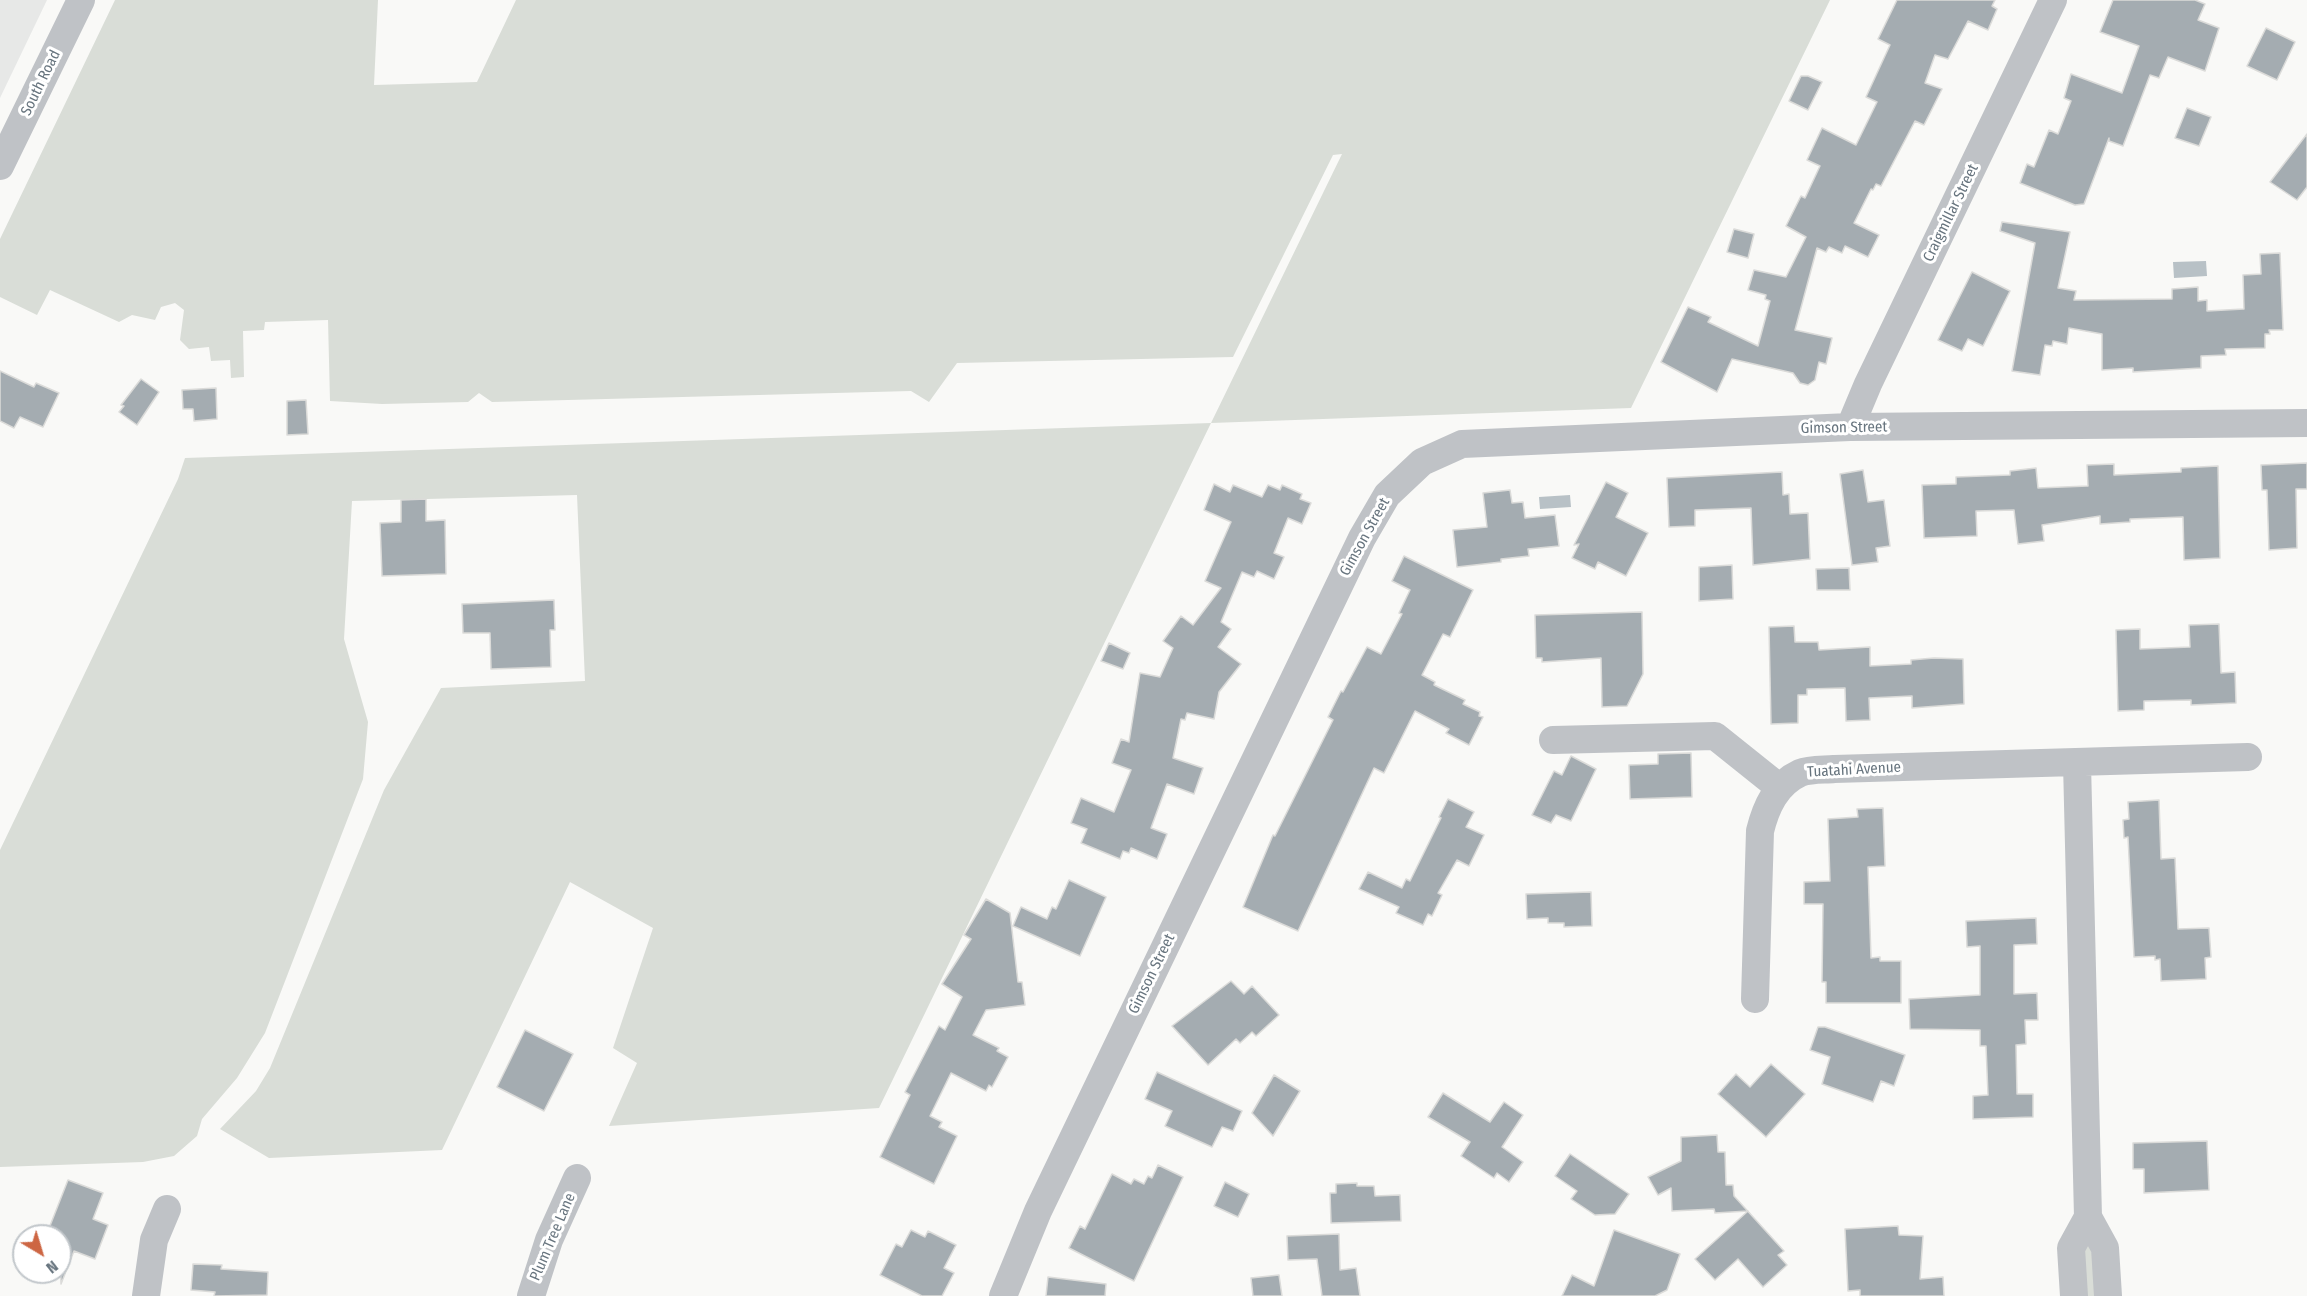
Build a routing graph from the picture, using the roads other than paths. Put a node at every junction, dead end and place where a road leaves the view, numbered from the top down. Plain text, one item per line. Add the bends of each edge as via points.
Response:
1 (81, 0) edge
2 (2053, 0) edge
3 (0, 166) edge
4 (2307, 423) edge
5 (1850, 427) junction
6 (1553, 740) dead end
7 (2248, 757) dead end
8 (2078, 763) junction
9 (1780, 788) junction
10 (1755, 999) dead end
11 (577, 1178) dead end
12 (167, 1209) dead end
13 (2088, 1217) junction
14 (146, 1296) edge
15 (531, 1296) edge
16 (1003, 1296) edge
17 (2074, 1296) edge
18 (2108, 1296) edge

1 - 3 street, South Road
2 - 5 street, Craigmillar Street
4 - 5 street, Gimson Street
5 - 16 street, Gimson Street via 1462,444 1422,462 1387,495 1362,538 1053,1179
6 - 9 street via 1715,736
7 - 8 street, Tuatahi Avenue
8 - 9 street, Tuatahi Avenue via 1834,769 1801,773
8 - 13 street
9 - 10 street, Tuatahi Avenue via 1766,808 1760,831
11 - 15 street, Plum Tree Lane via 549,1240
12 - 14 street via 154,1240
13 - 17 street via 2072,1248
13 - 18 street via 2105,1248

